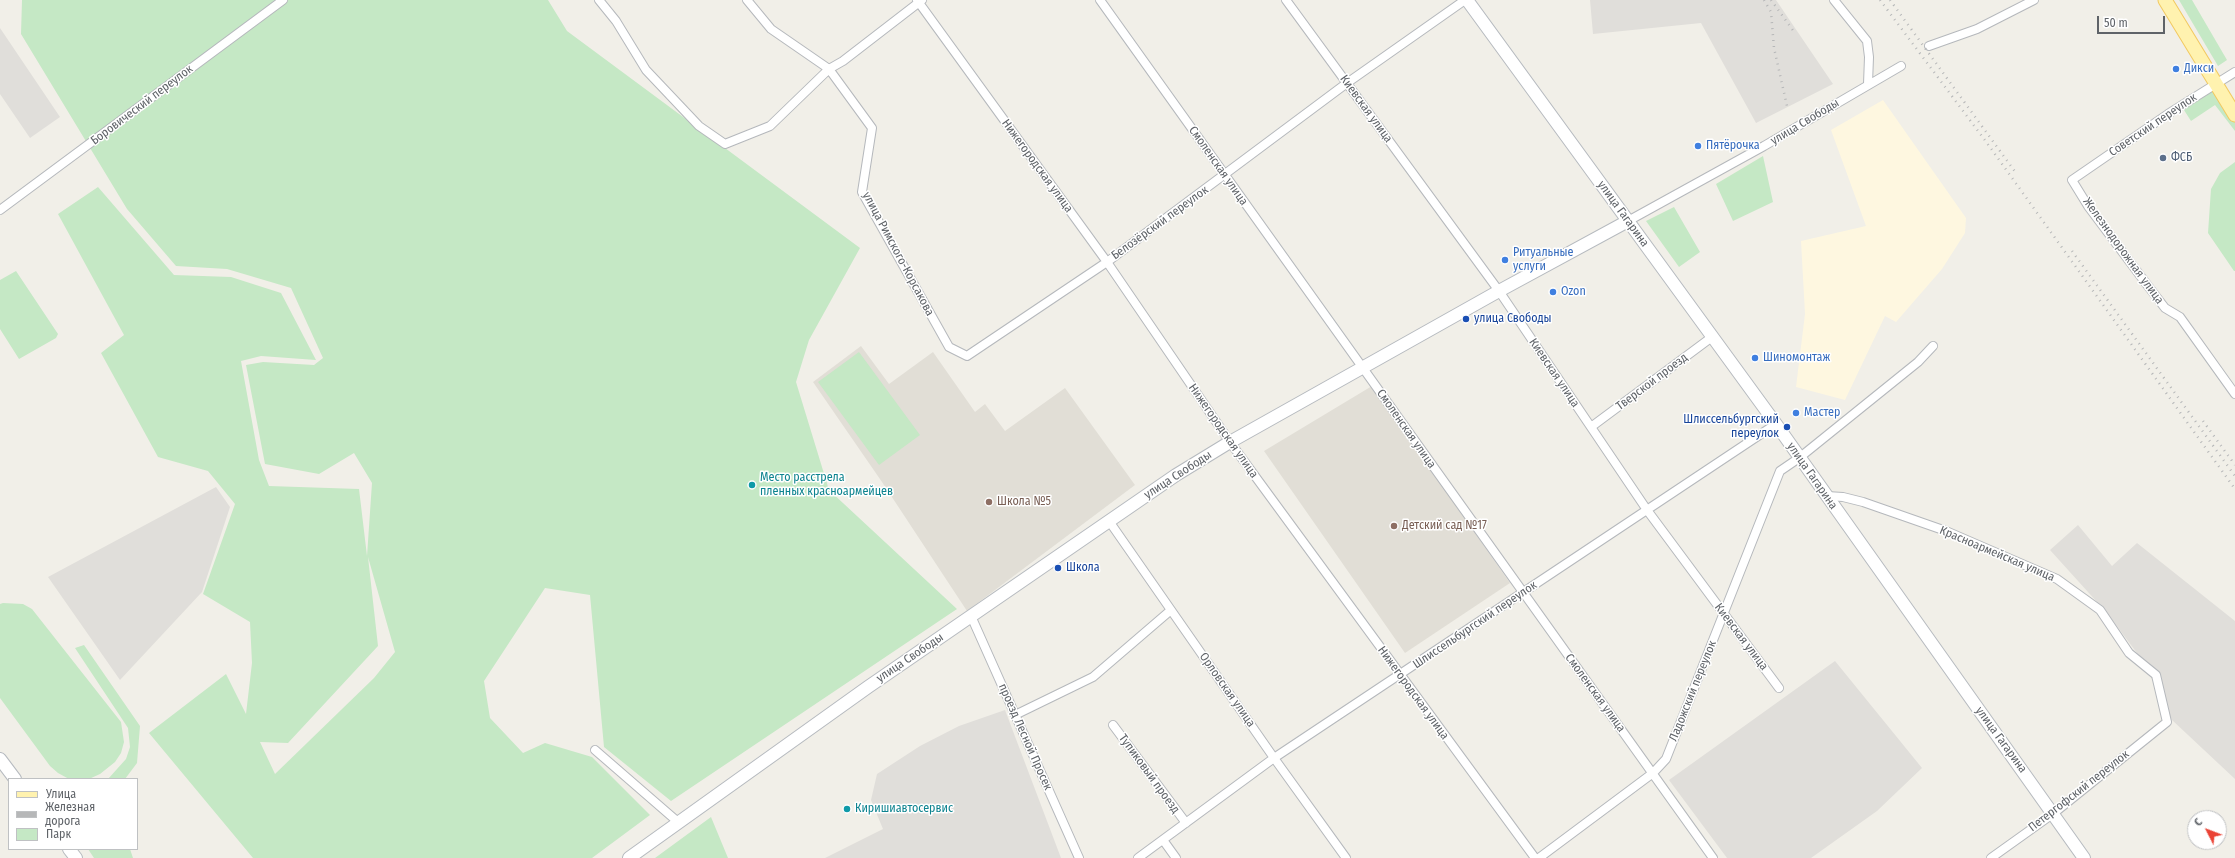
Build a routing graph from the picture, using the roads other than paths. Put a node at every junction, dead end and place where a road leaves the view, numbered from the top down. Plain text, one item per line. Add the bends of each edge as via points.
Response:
1 (283, 0) edge
2 (599, 0) edge
3 (747, 0) edge
4 (1100, 0) edge
5 (1286, 0) edge
6 (1466, 0) edge
7 (1834, 0) edge
8 (2034, 0) edge
9 (2165, 0) edge
10 (919, 1) edge
11 (1929, 46) dead end
12 (1901, 66) dead end
13 (830, 69) junction
14 (2235, 72) edge
15 (1347, 83) junction
16 (1868, 84) junction
17 (2215, 84) junction
18 (2235, 115) edge
19 (1224, 175) junction
20 (2072, 180) joint
21 (0, 210) edge
22 (1628, 221) junction
23 (1107, 262) junction
24 (1499, 291) junction
25 (1712, 337) junction
26 (1933, 346) dead end
27 (967, 356) joint
28 (1362, 368) junction
29 (2235, 394) edge
30 (1776, 424) junction
31 (1591, 427) junction
32 (1230, 442) junction
33 (1799, 458) junction
34 (1827, 496) junction
35 (1647, 510) junction
36 (1109, 521) junction
37 (1522, 593) junction
38 (1171, 610) junction
39 (1724, 614) junction
40 (971, 616) junction
41 (1399, 675) junction
42 (1779, 688) dead end
43 (1015, 715) junction
44 (2167, 722) joint
45 (1113, 725) dead end
46 (595, 750) dead end
47 (1274, 758) junction
48 (0, 759) edge
49 (1653, 773) junction
50 (14, 778) edge
51 (2054, 813) junction
52 (678, 822) junction
53 (1186, 823) junction
54 (1163, 840) junction
55 (629, 858) edge
56 (1080, 858) edge
57 (1138, 858) edge
58 (1176, 858) edge
59 (1346, 858) edge
60 (1535, 858) edge
61 (1539, 858) edge
62 (1713, 858) edge
63 (1991, 858) edge
64 (2084, 858) edge

1 - 21 street, Боровический переулок
2 - 13 street via 616,21 646,70 699,126 725,144 770,126
3 - 13 street, улица Римского-Корсакова via 771,29
4 - 19 street, Смоленская улица
5 - 15 street, Киевская улица
6 - 15 street, Белозёрский переулок
6 - 22 street, улица Гагарина
7 - 16 street via 1867,41
8 - 11 street via 1976,29
9 - 17 main road
10 - 13 street
10 - 23 street, Нижегородская улица
12 - 16 street, улица Свободы
13 - 27 street, улица Римского-Корсакова via 872,128 862,192 949,347
14 - 17 street, Советский переулок
15 - 19 street, Белозёрский переулок
15 - 24 street, Киевская улица
16 - 22 street, улица Свободы via 1764,146
17 - 18 main road
17 - 20 street, Советский переулок
19 - 23 street, Белозёрский переулок
19 - 28 street, Смоленская улица
20 - 29 street, Железнодорожная улица via 2088,206 2148,286 2165,308 2180,317
22 - 24 street, улица Свободы
22 - 25 street, улица Гагарина
23 - 27 street, Белозёрский переулок
23 - 32 street, Нижегородская улица
24 - 28 street, улица Свободы
24 - 31 street, Киевская улица
25 - 30 street, улица Гагарина
25 - 31 street, Тверской проезд
26 - 33 street, Ладожский переулок via 1918,362
28 - 32 street, улица Свободы
28 - 37 street, Смоленская улица
30 - 33 street, улица Гагарина
30 - 35 street, Шлиссельбургский переулок
31 - 35 street, Киевская улица
32 - 36 street, улица Свободы
32 - 41 street, Нижегородская улица
33 - 34 street, улица Гагарина
33 - 39 street, Ладожский переулок via 1780,470
34 - 44 street, Красноармейская улица via 1863,502 1946,531 2057,579 2100,610 2129,653 2156,675
34 - 51 street, улица Гагарина
35 - 37 street, Шлиссельбургский переулок
35 - 39 street, Киевская улица
36 - 38 street, Орловская улица
36 - 40 street, улица Свободы
37 - 41 street, Шлиссельбургский переулок
37 - 49 street, Смоленская улица
38 - 43 street via 1093,677
38 - 47 street, Орловская улица
39 - 42 street, Киевская улица
39 - 49 street, Ладожский переулок via 1666,759
40 - 43 street, проезд Лесной Просек
40 - 52 street, улица Свободы
41 - 47 street, Шлиссельбургский переулок
41 - 60 street, Нижегородская улица
43 - 56 street, проезд Лесной Просек
44 - 51 street, Петергофский переулок
45 - 53 street, Тупиковый проезд
46 - 52 street
47 - 53 street, Шлиссельбургский переулок
47 - 59 street, Орловская улица
48 - 50 street
49 - 61 street, Ладожский переулок
49 - 62 street, Смоленская улица
51 - 63 street, Петергофский переулок
51 - 64 street, улица Гагарина
52 - 55 street, улица Свободы
53 - 54 street, Шлиссельбургский переулок
54 - 57 street, Шлиссельбургский переулок
54 - 58 street

